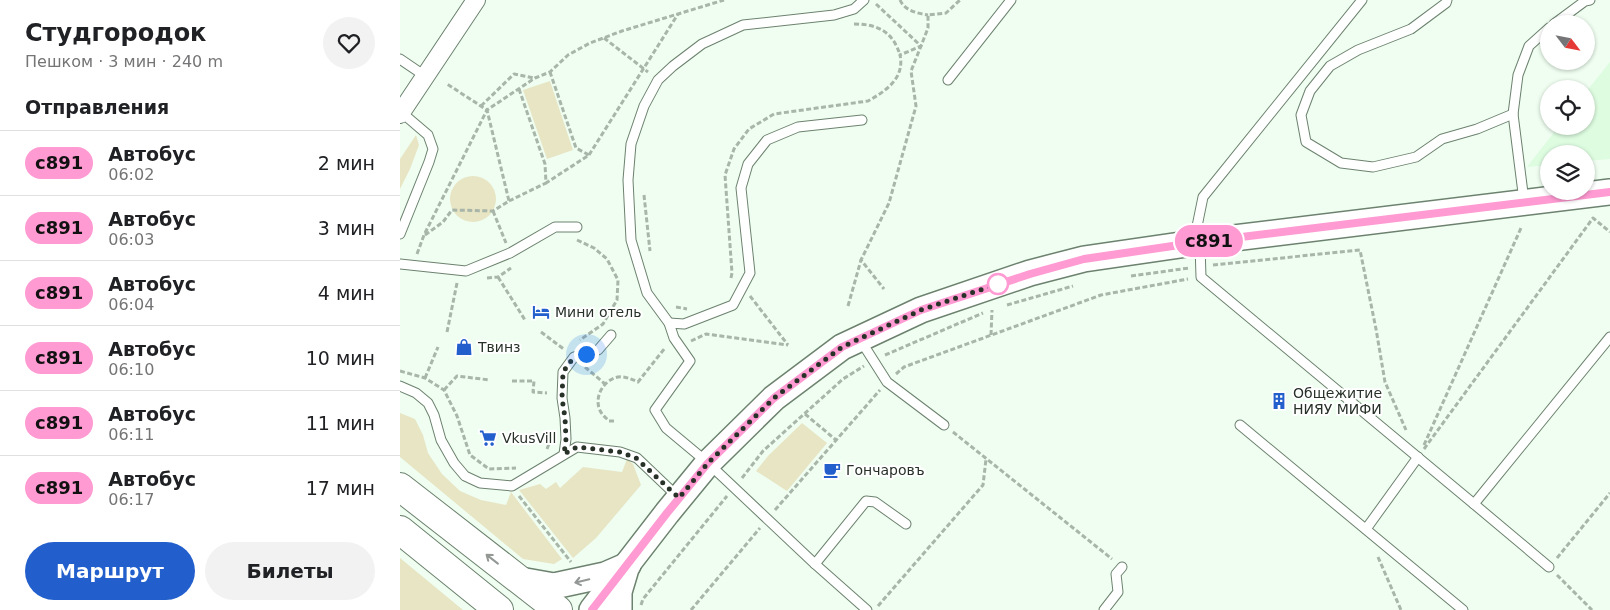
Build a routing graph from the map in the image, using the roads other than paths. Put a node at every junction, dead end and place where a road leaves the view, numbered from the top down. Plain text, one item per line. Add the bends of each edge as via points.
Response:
1 (476, 0) edge
2 (864, 0) edge
3 (1011, 0) edge
4 (1362, 0) edge
5 (1447, 0) edge
6 (1590, 0) edge
7 (1566, 15) edge
8 (1540, 36) edge
9 (400, 59) edge
10 (426, 76) junction
11 (948, 80) dead end
12 (401, 113) edge
13 (1513, 114) junction
14 (862, 120) dead end
15 (1610, 192) edge
16 (1524, 203) junction
17 (576, 227) dead end
18 (400, 234) edge
19 (1198, 251) junction
20 (400, 264) edge
21 (669, 323) junction
22 (612, 334) dead end
23 (1610, 337) edge
24 (859, 338) junction
25 (400, 386) edge
26 (944, 425) road end
27 (1240, 425) dead end
28 (564, 454) junction
29 (1418, 457) junction
30 (708, 463) junction
31 (400, 487) edge
32 (679, 498) junction
33 (1474, 504) junction
34 (906, 524) dead end
35 (1366, 529) junction
36 (400, 530) edge
37 (815, 564) junction
38 (628, 565) junction
39 (1122, 567) road end
40 (1549, 567) road end
41 (520, 580) junction
42 (498, 609) edge
43 (558, 610) edge
44 (592, 610) edge
45 (619, 610) edge
46 (867, 610) edge
47 (1104, 610) edge
48 (1463, 610) edge

1 - 10 street
2 - 21 lane via 854,9 834,15 743,25 702,44 658,80 644,106 631,144 628,180 631,240 647,293
3 - 11 lane
4 - 19 lane via 1203,197
5 - 13 lane via 1411,29 1358,50 1330,66 1310,92 1301,115 1306,142 1341,163 1373,167 1416,157 1442,139
6 - 7 lane
8 - 13 lane via 1529,46 1518,74
9 - 10 lane
10 - 12 street
12 - 18 lane via 428,135 432,148 430,162
13 - 16 lane
14 - 21 lane via 798,127 767,140 748,164 741,188 750,273 733,305 684,324
15 - 16 main road
16 - 19 main road
17 - 20 lane via 555,227 510,253 466,271
19 - 24 main road via 1084,259 1063,264 938,304
19 - 29 lane via 1201,277
21 - 30 lane via 674,338 690,361 655,410 666,428
22 - 28 lane via 598,350 574,357 563,372
23 - 33 lane
24 - 26 lane via 887,382
24 - 30 main road via 774,398
25 - 28 lane via 428,402 441,440 454,463 465,476 480,483 512,486
27 - 35 lane
28 - 32 lane via 577,447 620,452 636,458
29 - 33 lane
29 - 35 lane
30 - 32 main road
30 - 37 lane
41 -> 31 main road
32 - 38 main road
33 - 40 lane
34 - 37 lane via 876,502 866,501
35 - 48 lane
36 - 42 main road
37 - 46 lane
38 -> 41 main road via 605,575 554,586
38 - 44 main road
38 - 45 main road via 619,592
39 - 47 lane via 1116,574 1118,592
41 - 43 main road

